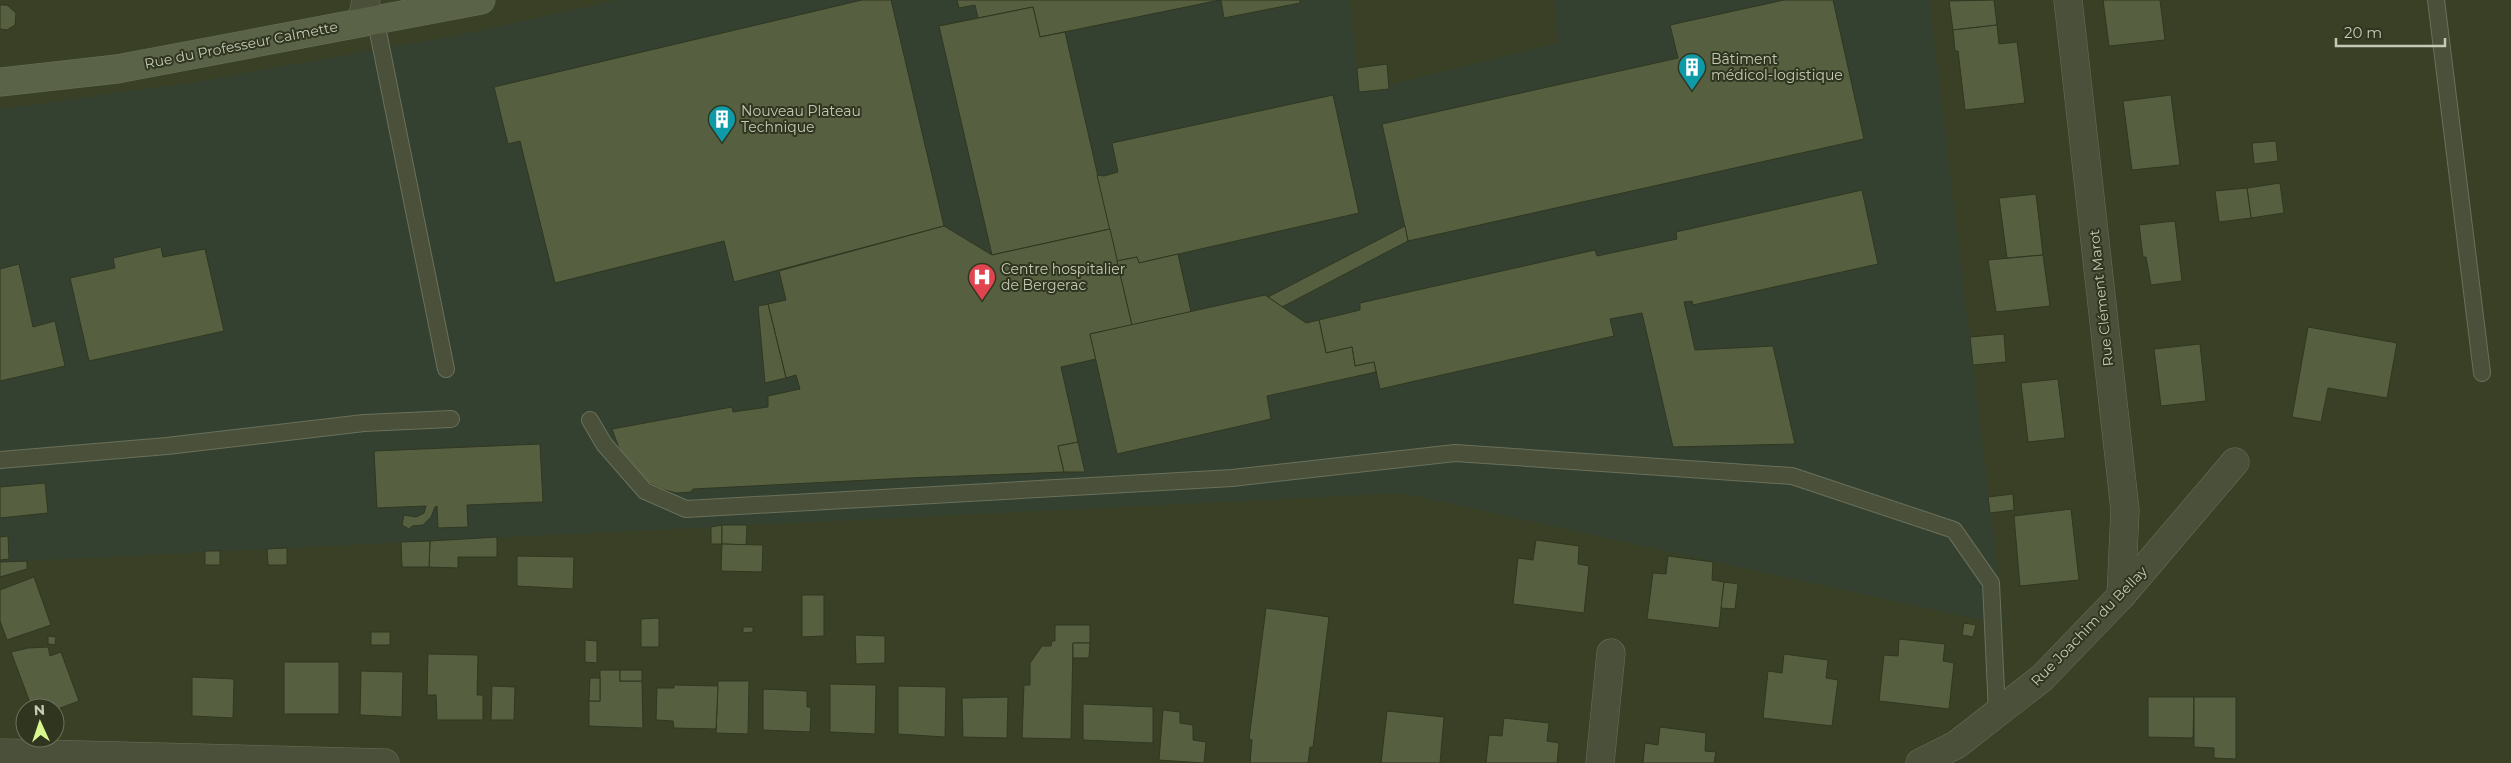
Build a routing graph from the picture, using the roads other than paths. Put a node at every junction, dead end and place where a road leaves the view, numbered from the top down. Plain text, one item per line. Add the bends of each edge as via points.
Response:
1 (481, 0) edge
2 (2068, 0) edge
3 (2436, 0) edge
4 (368, 14) edge
5 (0, 82) edge
6 (446, 369) dead end
7 (2482, 373) dead end
8 (451, 418) dead end
9 (590, 420) dead end
10 (0, 460) edge
11 (2236, 462) dead end
12 (2122, 596) junction
13 (1611, 653) dead end
14 (1997, 713) junction
15 (4, 753) edge
16 (1961, 754) edge
17 (385, 763) edge
18 (1600, 763) edge
19 (1920, 763) edge

1 - 4 main road, Rue du Professeur Calmette
2 - 12 street, Rue Clément Marot via 2125,510
3 - 7 lane
4 - 5 main road, Rue du Professeur Calmette via 117,69
4 - 6 lane
8 - 10 lane via 364,423 175,445
9 - 14 lane via 604,444 645,491 686,508 1232,478 1455,452 1792,476 1954,530 1991,583
11 - 12 street, Rue Joachim du Bellay
12 - 14 street, Rue Joachim du Bellay via 2042,678
13 - 18 street
14 - 16 street, Rue Joachim du Bellay
15 - 17 street
16 - 19 street, Rue Joachim du Bellay

